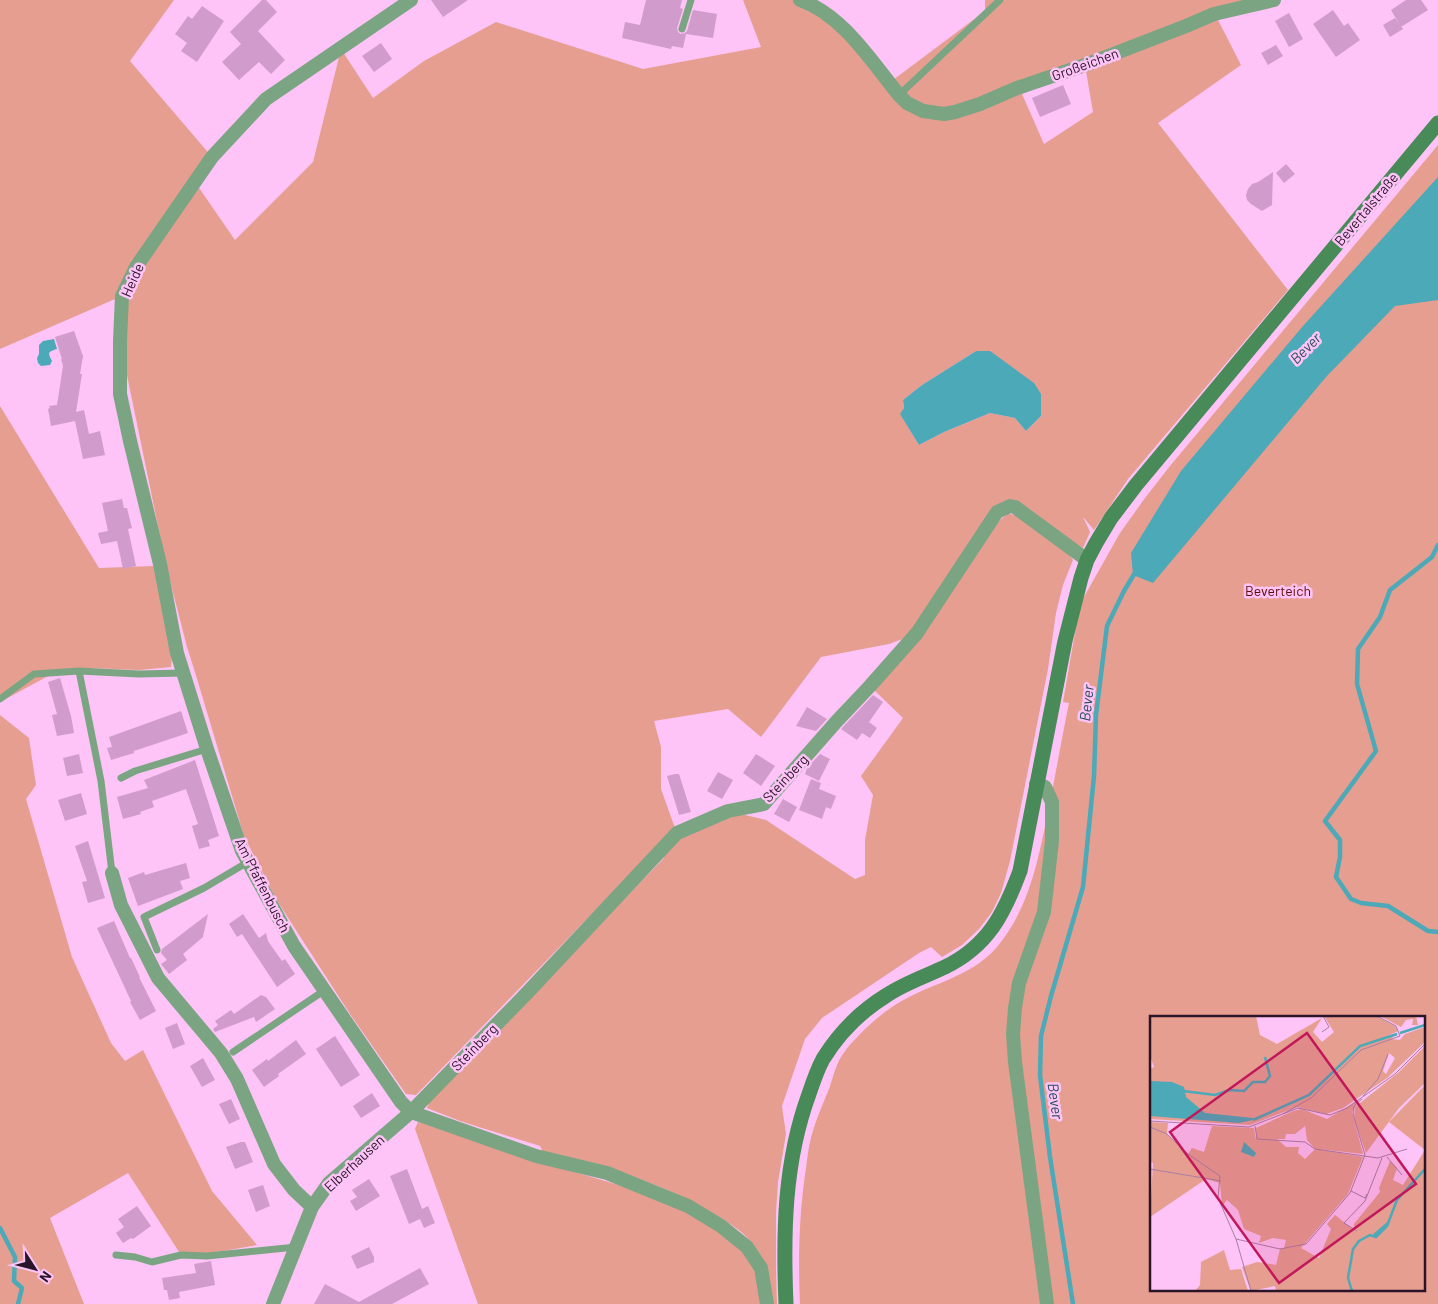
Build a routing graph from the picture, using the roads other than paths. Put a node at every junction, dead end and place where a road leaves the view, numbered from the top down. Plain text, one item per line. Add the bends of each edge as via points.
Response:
1 (411, 0) edge
2 (691, 0) edge
3 (800, 0) edge
4 (1000, 0) edge
5 (1274, 0) edge
6 (682, 29) dead end
7 (899, 96) junction
8 (1438, 123) edge
9 (1087, 560) junction
10 (79, 671) junction
11 (183, 673) junction
12 (0, 699) edge
13 (207, 748) junction
14 (121, 778) dead end
15 (1036, 784) junction
16 (248, 862) junction
17 (112, 873) joint
18 (157, 950) dead end
19 (325, 990) junction
20 (233, 1052) dead end
21 (411, 1112) junction
22 (312, 1207) junction
23 (297, 1247) junction
24 (116, 1255) dead end
25 (273, 1304) edge
26 (767, 1304) edge
27 (786, 1304) edge
28 (1047, 1304) edge

1 - 11 street, Heide via 266,99 212,157 136,267 122,296 120,394
2 - 6 lane
3 - 7 street, Großeichen via 822,10 837,22
4 - 7 lane
5 - 7 street, Großeichen via 1214,14 955,112 923,111 907,104
8 - 9 street, Bevertalstraße via 1136,485 1111,518
9 - 15 street, Bevertalstraße via 1070,617
9 - 21 street, Steinberg via 1016,507 1005,507 997,512 918,633 764,804 728,811 677,833
10 - 11 lane
10 - 12 lane via 34,674
10 - 17 lane via 102,781
11 - 13 street, Am Pfaffenbusch
13 - 14 lane via 135,770
13 - 16 street, Am Pfaffenbusch
15 - 27 street, Bevertalstraße via 1020,872 991,931 966,954 872,1004 844,1031 823,1060 796,1137 788,1185 784,1247
15 - 28 street via 1045,787 1052,802 1052,841 1044,912 1020,983 1013,1034
16 - 18 lane via 144,918
16 - 19 street, Am Pfaffenbusch via 294,946
17 - 22 street via 121,905 158,978 221,1053 237,1079 274,1164
19 - 20 lane
19 - 21 street, Am Pfaffenbusch
21 - 22 street, Elberhausen via 330,1183
21 - 26 street via 536,1156 607,1173 688,1206 747,1247 761,1268
22 - 23 street, Elberhausen
23 - 24 lane via 206,1256 181,1255 152,1262
23 - 25 street, Elberhausen

